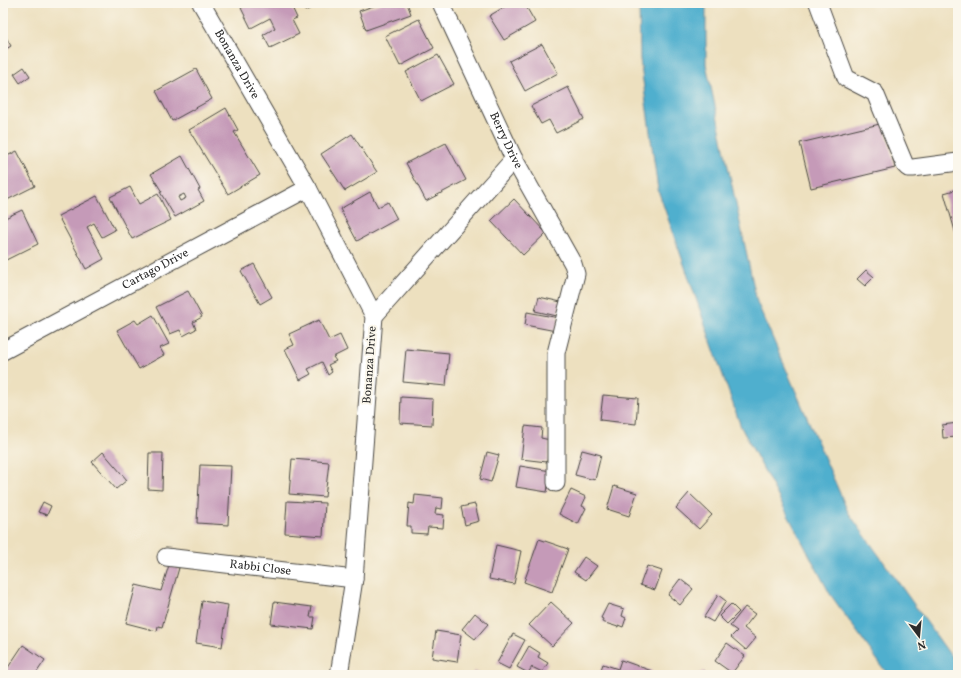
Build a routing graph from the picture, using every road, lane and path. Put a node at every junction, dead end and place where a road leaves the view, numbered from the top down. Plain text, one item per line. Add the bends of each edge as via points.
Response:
1 (201, 3) edge
2 (441, 3) edge
3 (818, 3) edge
4 (514, 159) junction
5 (958, 162) edge
6 (308, 188) junction
7 (374, 316) junction
8 (3, 351) edge
9 (556, 483) dead end
10 (166, 557) dead end
11 (354, 579) junction
12 (339, 675) edge

1 - 6 street, Bonanza Drive
2 - 4 street, Berry Drive
3 - 5 street via 846,78 875,93 905,165 913,168
4 - 7 street
4 - 9 street, Berry Drive via 573,264 576,274 556,353
6 - 7 street, Bonanza Drive
6 - 8 street, Cartago Drive
7 - 11 street, Bonanza Drive
10 - 11 street, Rabbi Close
11 - 12 street, Bonanza Drive

